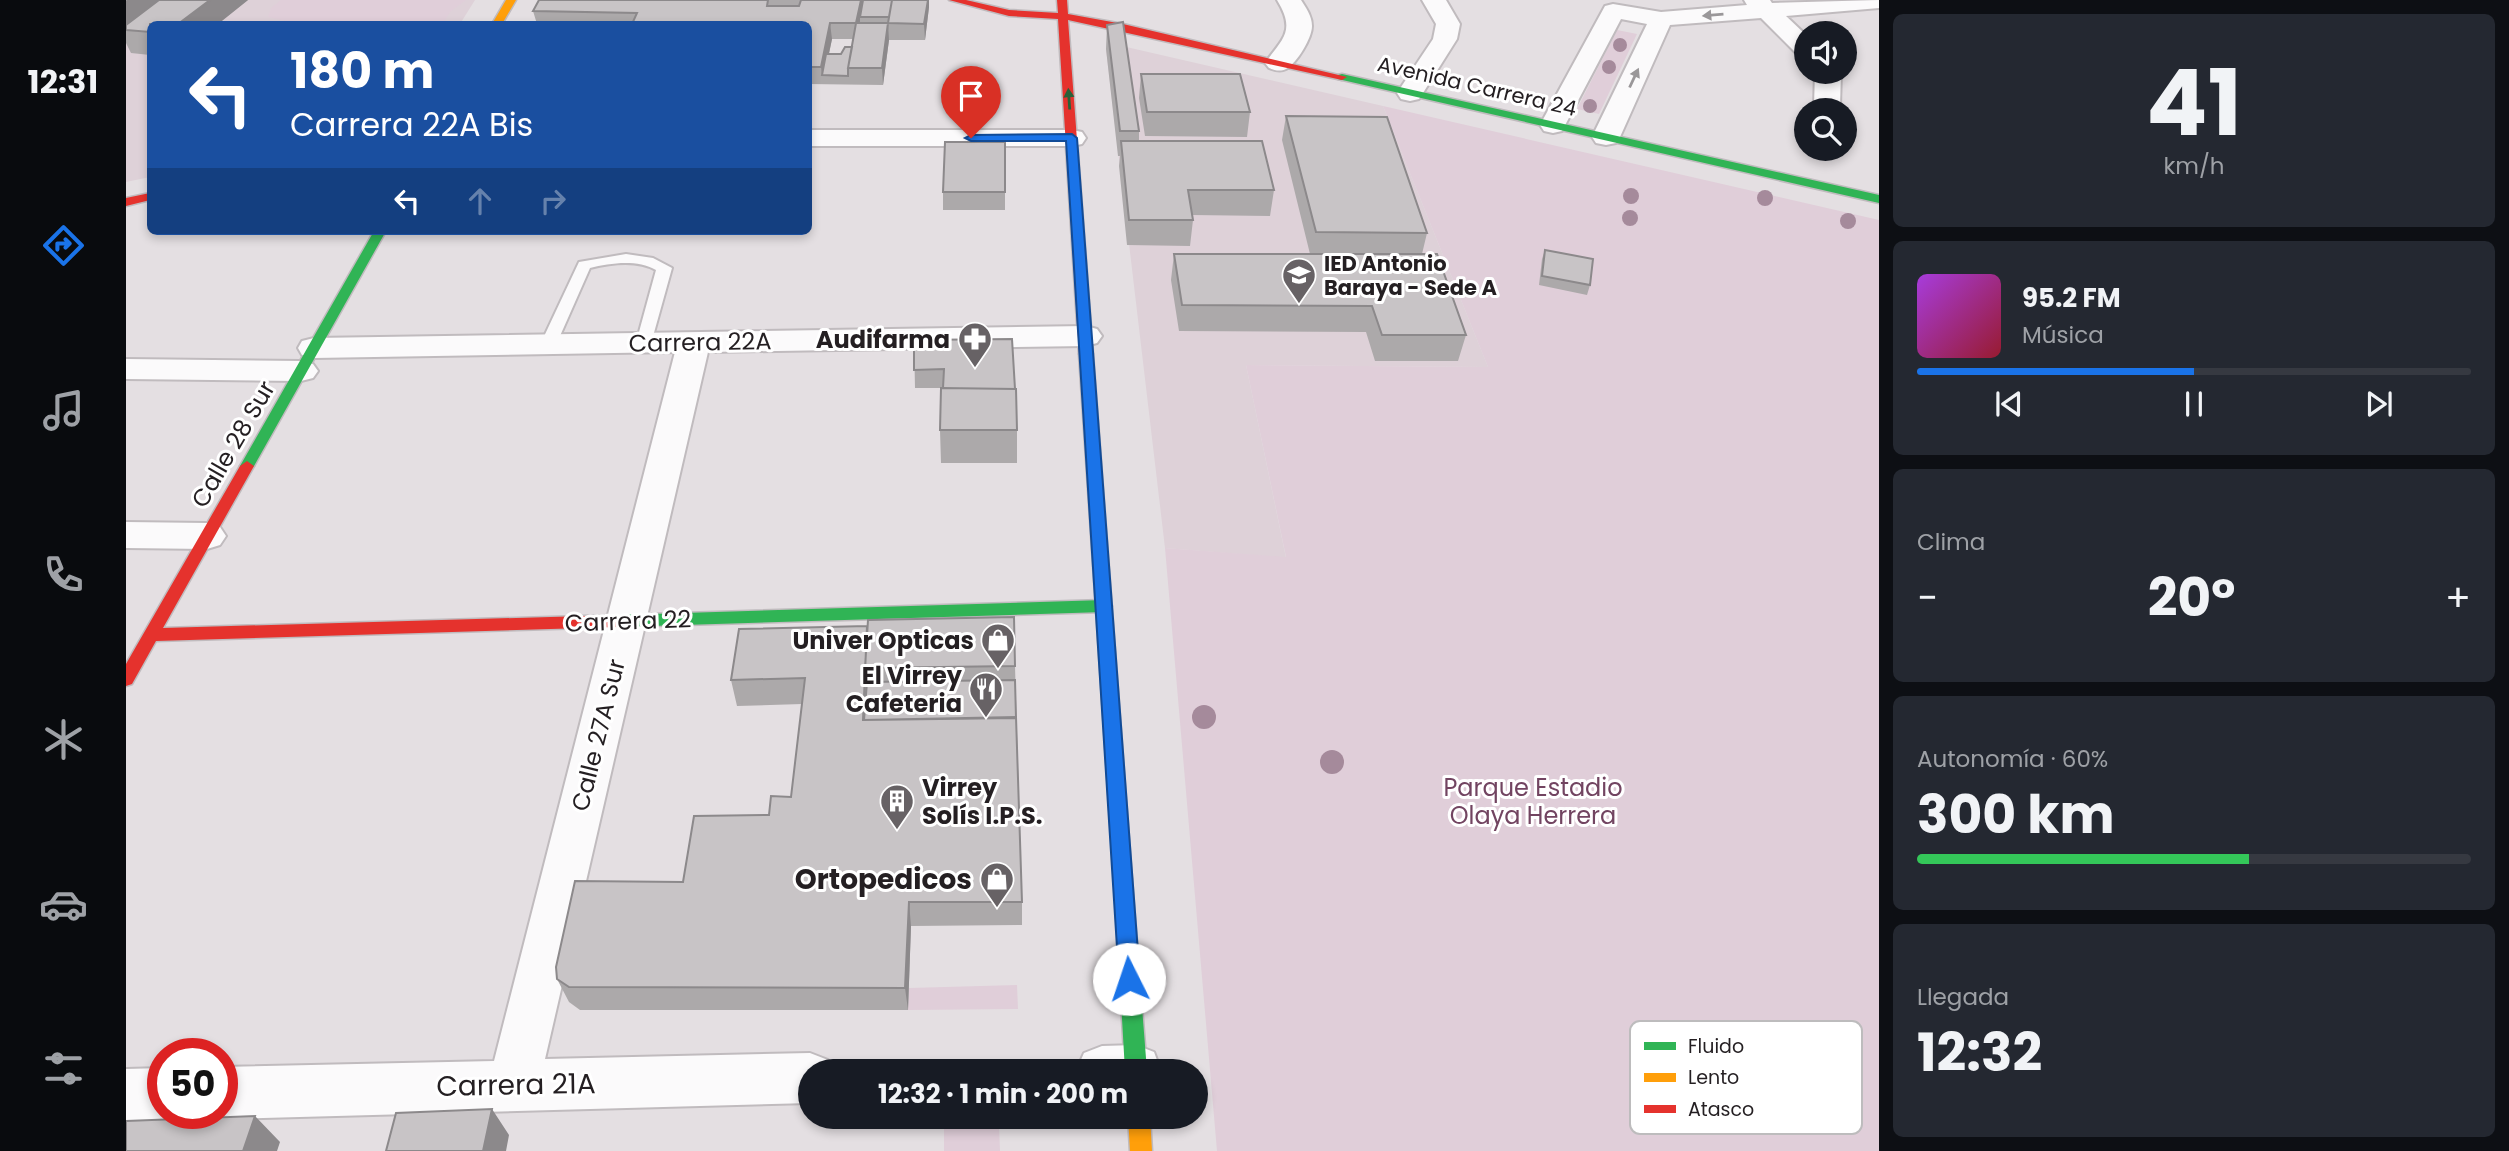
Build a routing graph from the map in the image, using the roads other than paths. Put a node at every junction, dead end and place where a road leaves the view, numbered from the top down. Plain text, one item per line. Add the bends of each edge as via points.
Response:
1 (511, 0) edge
2 (954, 0) edge
3 (1020, 0) edge
4 (1289, 0) edge
5 (1434, 0) edge
6 (1879, 1) edge
7 (1762, 5) edge
8 (1607, 6) edge
9 (1063, 8) edge
10 (1661, 19) junction
11 (500, 21) edge
12 (1794, 37) edge
13 (1278, 63) junction
14 (1410, 93) junction
15 (1553, 125) junction
16 (1606, 137) junction
17 (812, 138) edge
18 (1072, 138) junction
19 (147, 198) edge
20 (1879, 199) edge
21 (126, 202) edge
22 (378, 235) edge
23 (1086, 336) junction
24 (644, 343) junction
25 (694, 343) junction
26 (548, 345) junction
27 (307, 360) junction
28 (126, 369) edge
29 (126, 535) edge
30 (207, 536) junction
31 (1104, 606) junction
32 (626, 621) junction
33 (151, 635) junction
34 (126, 679) edge
35 (1127, 1059) edge
36 (798, 1078) edge
37 (513, 1086) junction
38 (238, 1093) edge
39 (147, 1094) edge
40 (126, 1095) edge
41 (1137, 1129) edge
42 (1141, 1151) edge

1 - 11 main road
2 - 9 main road, Avenida Carrera 24 via 1010,13
3 - 9 main road, Avenida Carrera 24
4 - 13 street via 1298,12 1301,28
5 - 14 street via 1448,24 1445,39
6 - 7 street
7 -> 10 street
7 - 12 street
8 - 10 street
8 - 15 street
9 - 13 main road, Avenida Carrera 24
18 -> 9 main road
16 -> 10 street
13 - 14 main road, Avenida Carrera 24
14 - 15 main road, Avenida Carrera 24
15 - 16 main road, Avenida Carrera 24
16 - 20 main road, Avenida Carrera 24
17 - 18 street
18 - 23 main road
19 - 21 main road
22 - 27 main road, Calle 28 Sur
23 - 25 street, Carrera 22A
23 - 31 main road
24 - 25 street, Carrera 22A
24 - 26 street, Carrera 22A
24 - 26 lane via 664,268 650,260 584,265
25 - 32 street, Calle 27A Sur
26 - 27 street, Carrera 22A
27 - 28 street, Carrera 22A
27 - 30 main road, Calle 28 Sur
29 - 30 street
30 - 33 main road, Calle 28 Sur
31 - 32 main road, Carrera 22
31 - 35 main road
32 - 33 main road, Carrera 22
32 - 37 street, Calle 27A Sur
33 - 34 main road, Calle 28 Sur
36 - 37 street, Carrera 21A
37 - 38 street, Carrera 21A
39 - 40 street
41 - 42 main road

